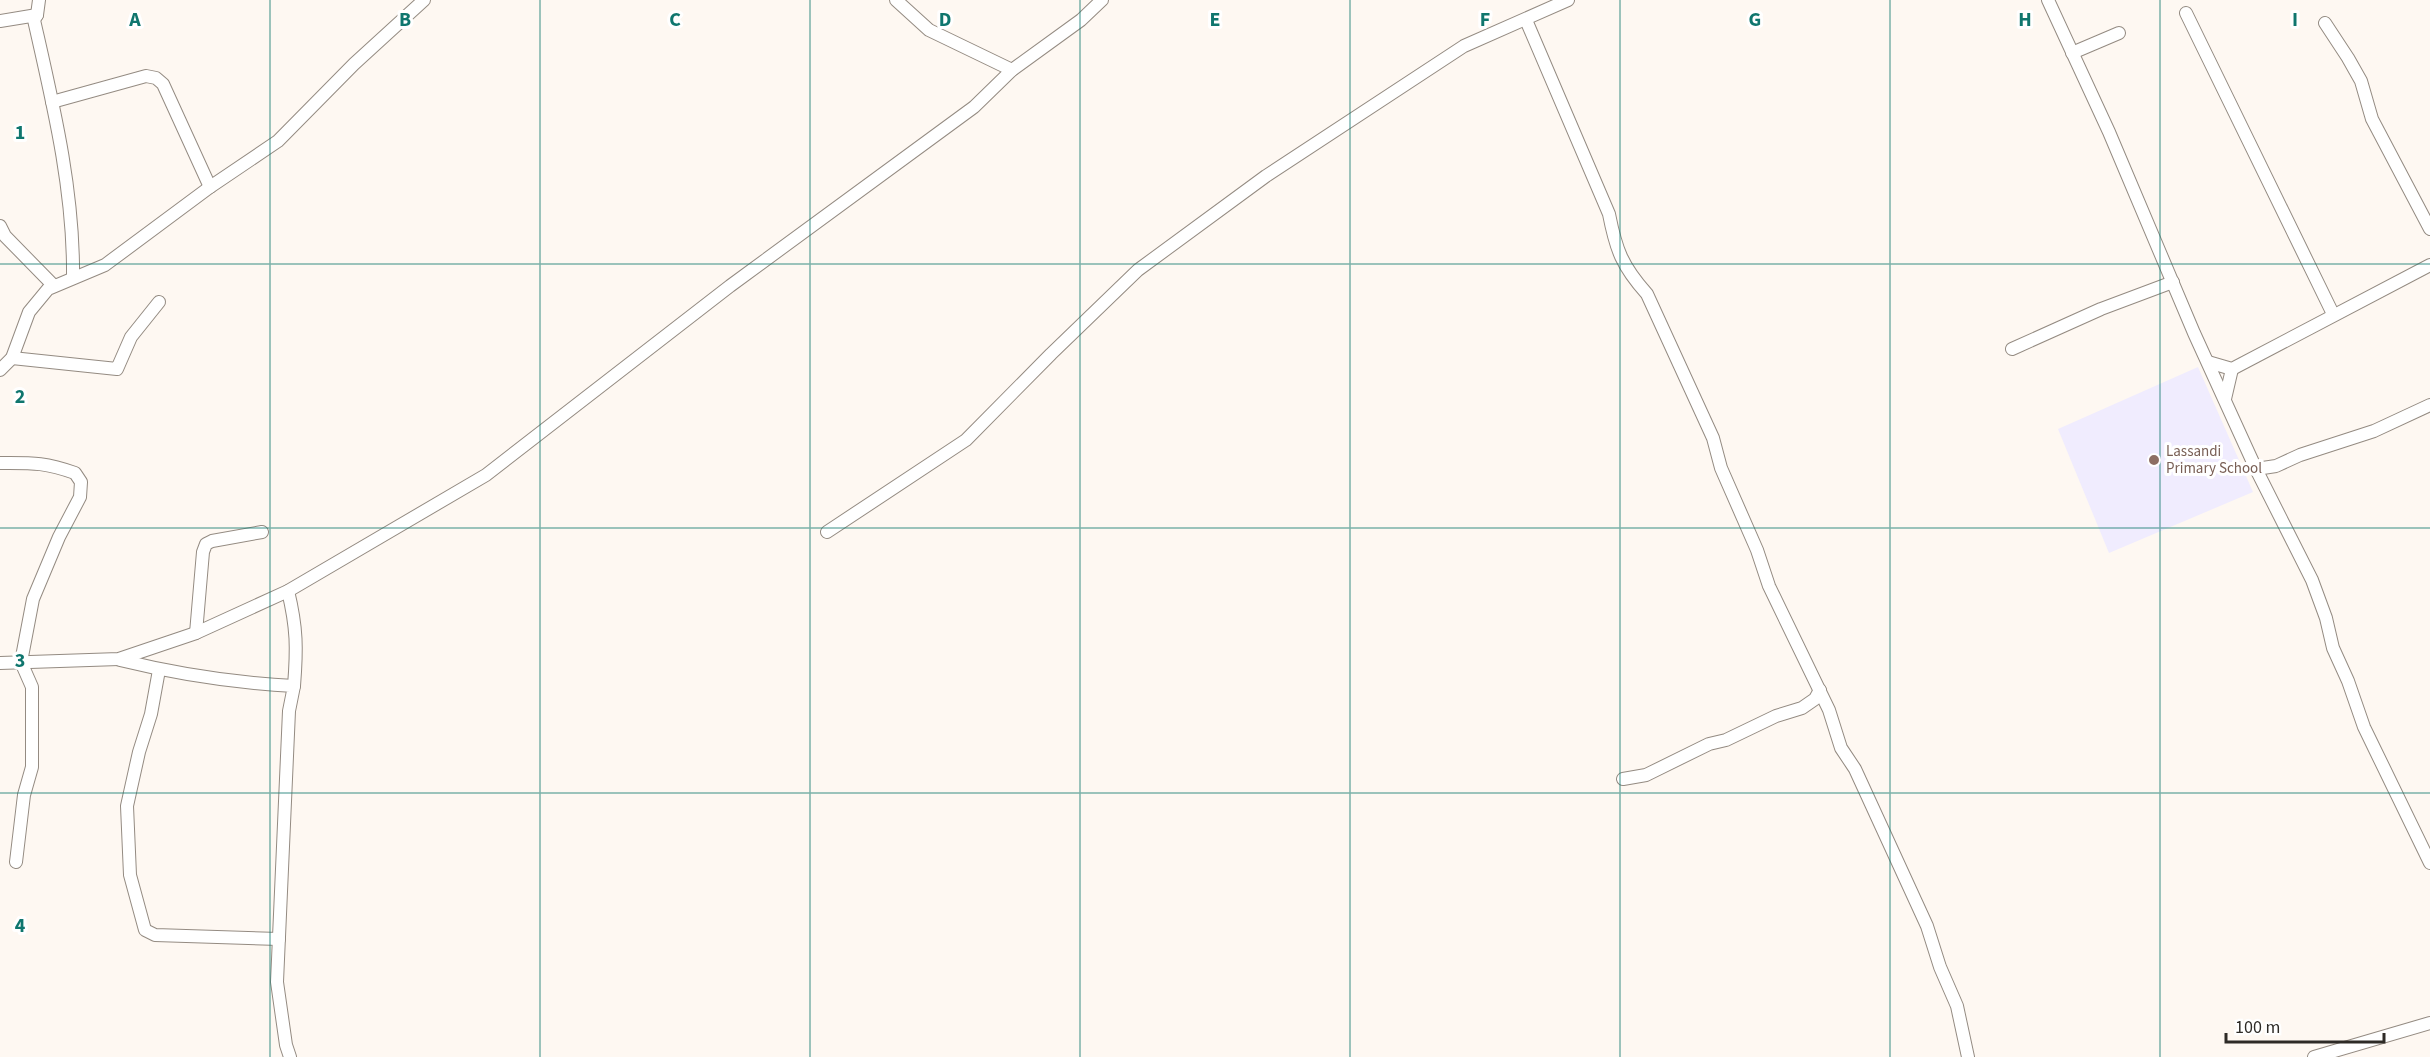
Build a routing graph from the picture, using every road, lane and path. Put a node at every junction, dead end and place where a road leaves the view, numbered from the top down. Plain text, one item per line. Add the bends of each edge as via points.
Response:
1 (39, 0) edge
2 (424, 0) edge
3 (896, 0) edge
4 (1102, 0) edge
5 (1568, 0) edge
6 (2048, 0) edge
7 (2186, 13) dead end
8 (37, 15) junction
9 (1526, 20) junction
10 (0, 21) edge
11 (2325, 23) dead end
12 (2119, 33) dead end
13 (2072, 53) junction
14 (1012, 70) junction
15 (52, 102) junction
16 (210, 187) junction
17 (0, 226) edge
18 (2430, 229) edge
19 (2430, 266) edge
20 (73, 277) junction
21 (2173, 282) junction
22 (54, 286) junction
23 (159, 302) dead end
24 (2333, 314) junction
25 (2012, 349) dead end
26 (12, 357) junction
27 (2208, 362) junction
28 (2232, 369) junction
29 (0, 370) edge
30 (2225, 399) junction
31 (2430, 405) edge
32 (0, 463) edge
33 (2256, 469) junction
34 (262, 532) dead end
35 (826, 532) dead end
36 (288, 591) junction
37 (196, 633) junction
38 (119, 659) junction
39 (21, 662) junction
40 (0, 663) edge
41 (159, 669) junction
42 (294, 686) junction
43 (1820, 690) junction
44 (1623, 779) dead end
45 (16, 862) dead end
46 (2430, 863) edge
47 (279, 939) junction
48 (2430, 1023) edge
49 (290, 1057) edge
50 (1968, 1057) edge
51 (2314, 1057) edge

1 - 8 street
2 - 16 street via 278,141
3 - 14 street via 929,30
4 - 14 street
5 - 9 street
6 - 13 street
7 - 24 street
8 - 10 street
8 - 15 street via 34,20
9 - 35 street via 1464,46 1266,176 1138,270 966,440
9 - 43 street via 1609,214 1615,247 1647,294 1713,438 1721,468 1769,586
11 - 18 street via 2361,81 2372,119
12 - 13 street
13 - 21 street
14 - 36 street via 974,107 730,286 486,475
15 - 16 street via 146,76 156,78 163,84
15 - 20 street via 73,233
16 - 20 street via 105,265
17 - 22 street
19 - 24 street
20 - 22 street
21 - 25 street
21 - 27 street
22 - 26 street via 29,312
23 - 26 street via 131,337 117,369
24 - 28 street
26 - 29 street
27 - 28 street
27 - 30 street
28 - 30 street
30 - 33 street
31 - 33 street via 2374,431 2276,466
32 - 39 street via 50,464 75,473 81,482 80,497 58,537 33,599
33 - 46 street via 2312,580 2364,727
34 - 37 street via 206,544
36 - 37 street
36 - 42 street via 296,624
37 - 38 street
38 - 39 street
38 - 41 street
39 - 40 street
39 - 45 street via 32,687 32,756
41 - 42 street via 248,684
41 - 47 street via 127,807 130,875 145,930 156,935
42 - 47 street via 289,711
43 - 44 street via 1802,708 1709,744 1646,775
43 - 50 street via 1841,748 1855,768 1927,926 1957,1006
47 - 49 street via 277,982
48 - 51 street

